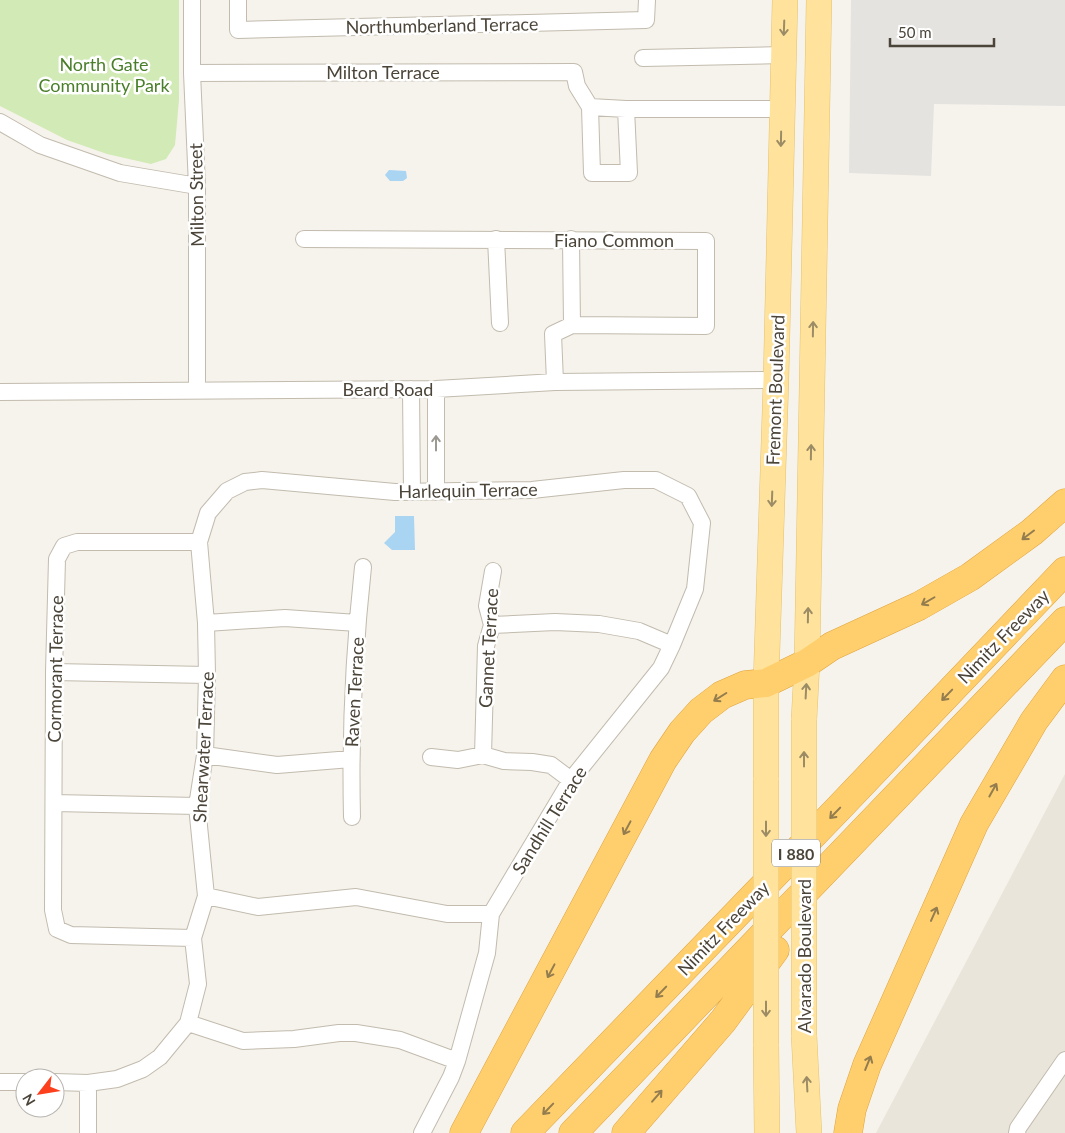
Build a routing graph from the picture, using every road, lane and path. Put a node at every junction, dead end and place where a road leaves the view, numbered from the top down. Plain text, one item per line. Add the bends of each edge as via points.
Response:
1 (192, 0) edge
2 (238, 0) edge
3 (648, 0) edge
4 (785, 0) edge
5 (804, 0) edge
6 (819, 0) edge
7 (783, 56) junction
8 (643, 58) dead end
9 (192, 72) junction
10 (590, 107) junction
11 (626, 109) junction
12 (782, 109) junction
13 (0, 122) edge
14 (817, 139) junction
15 (198, 186) junction
16 (304, 239) dead end
17 (496, 239) junction
18 (571, 239) junction
19 (500, 323) dead end
20 (572, 325) junction
21 (776, 380) junction
22 (555, 382) junction
23 (411, 389) junction
24 (436, 389) junction
25 (197, 390) junction
26 (0, 392) edge
27 (245, 482) joint
28 (412, 492) junction
29 (436, 492) junction
30 (688, 496) joint
31 (1065, 503) edge
32 (199, 542) junction
33 (363, 567) dead end
34 (493, 571) dead end
35 (1065, 571) edge
36 (1065, 621) edge
37 (206, 623) junction
38 (357, 623) junction
39 (492, 625) junction
40 (1065, 642) edge
41 (672, 645) junction
42 (807, 664) junction
43 (54, 672) junction
44 (207, 675) junction
45 (1065, 679) edge
46 (766, 683) junction
47 (804, 720) joint
48 (205, 755) junction
49 (483, 755) junction
50 (431, 757) dead end
51 (350, 759) junction
52 (570, 780) junction
53 (54, 803) junction
54 (196, 806) junction
55 (352, 817) dead end
56 (206, 896) junction
57 (491, 914) junction
58 (801, 914) junction
59 (193, 938) junction
60 (188, 1023) junction
61 (1065, 1060) edge
62 (457, 1061) junction
63 (0, 1082) edge
64 (15, 1082) edge
65 (65, 1082) edge
66 (88, 1083) junction
67 (88, 1133) edge
68 (422, 1133) edge
69 (464, 1133) edge
70 (524, 1133) edge
71 (573, 1133) edge
72 (592, 1133) edge
73 (626, 1133) edge
74 (767, 1133) edge
75 (809, 1133) edge
76 (848, 1133) edge
77 (1017, 1133) edge

1 - 9 street, Milton Street
2 - 3 street, Northumberland Terrace via 238,30 646,20
4 -> 7 main road, Fremont Boulevard
5 - 14 main road via 802,109
6 - 14 main road, Fremont Boulevard
7 - 8 street
7 - 12 main road, Fremont Boulevard
9 - 10 street, Milton Terrace via 574,72 577,86
9 - 15 street, Milton Street
10 - 11 street
10 - 11 street via 592,173 629,173
11 - 12 street
12 -> 21 main road, Fremont Boulevard
13 - 15 street via 40,145 120,173
42 -> 14 main road, Fremont Boulevard
15 - 25 street, Milton Street
16 - 17 street, Fiano Common
17 - 18 street, Fiano Common
17 - 19 street
18 - 20 street
18 - 20 street, Fiano Common via 706,241 706,326
20 - 22 street via 553,334
21 - 22 street, Beard Road
21 -> 46 main road, Fremont Boulevard
22 - 24 street, Beard Road
23 - 24 street, Beard Road
23 - 25 street, Beard Road
23 - 28 street
29 -> 24 street
25 - 26 street, Beard Road
27 - 28 street, Harlequin Terrace via 262,480
27 - 32 street, Shearwater Terrace via 227,490 208,513
28 - 29 street, Harlequin Terrace
29 - 30 street, Harlequin Terrace via 532,490 624,480 656,480
30 - 41 street, Sandhill Terrace via 702,523 694,589
31 -> 42 highway via 1032,532 970,577 920,606 832,646
32 - 37 street, Shearwater Terrace
32 - 43 street, Cormorant Terrace via 77,542 64,546 57,559
33 - 38 street, Raven Terrace
34 - 39 street, Gannet Terrace via 487,606
35 -> 70 highway, Nimitz Freeway / I 880
36 - 71 highway, I 880
37 - 38 street via 285,618
37 - 44 street, Shearwater Terrace
38 - 51 street, Raven Terrace
39 - 41 street via 599,624 638,631
39 - 49 street, Gannet Terrace via 486,646
40 - 58 highway, I 880
41 - 52 street, Sandhill Terrace via 661,668
42 - 46 highway
47 -> 42 main road, Fremont Boulevard
43 - 44 street
43 - 53 street, Cormorant Terrace
44 - 48 street, Shearwater Terrace
76 -> 45 highway via 852,1109 867,1065 974,824 1034,721
46 -> 69 highway via 745,685 722,695 701,711 663,760
46 -> 74 main road, Fremont Boulevard, bridge
75 -> 47 main road, Alvarado Boulevard, bridge via 804,1035
48 - 51 street via 277,765
48 - 54 street, Shearwater Terrace
49 - 50 street via 458,760
49 - 52 street via 504,761 551,765
51 - 55 street, Raven Terrace
52 - 57 street, Sandhill Terrace
53 - 54 street
53 - 59 street, Cormorant Terrace via 53,910 57,929 71,935
54 - 56 street, Shearwater Terrace
56 - 57 street via 258,907 356,897 447,914
56 - 59 street, Shearwater Terrace
57 - 62 street, Sandhill Terrace via 486,953
58 - 72 highway, I 880
73 -> 58 highway via 723,1022
59 - 60 street, Shearwater Terrace via 198,984
60 - 62 street via 243,1040 356,1033 400,1040
60 - 66 street, Shearwater Terrace via 160,1057 143,1069 117,1079
61 - 77 street
62 - 68 street, Sandhill Terrace
63 - 64 street
65 - 66 street, Shearwater Terrace
66 - 67 street

